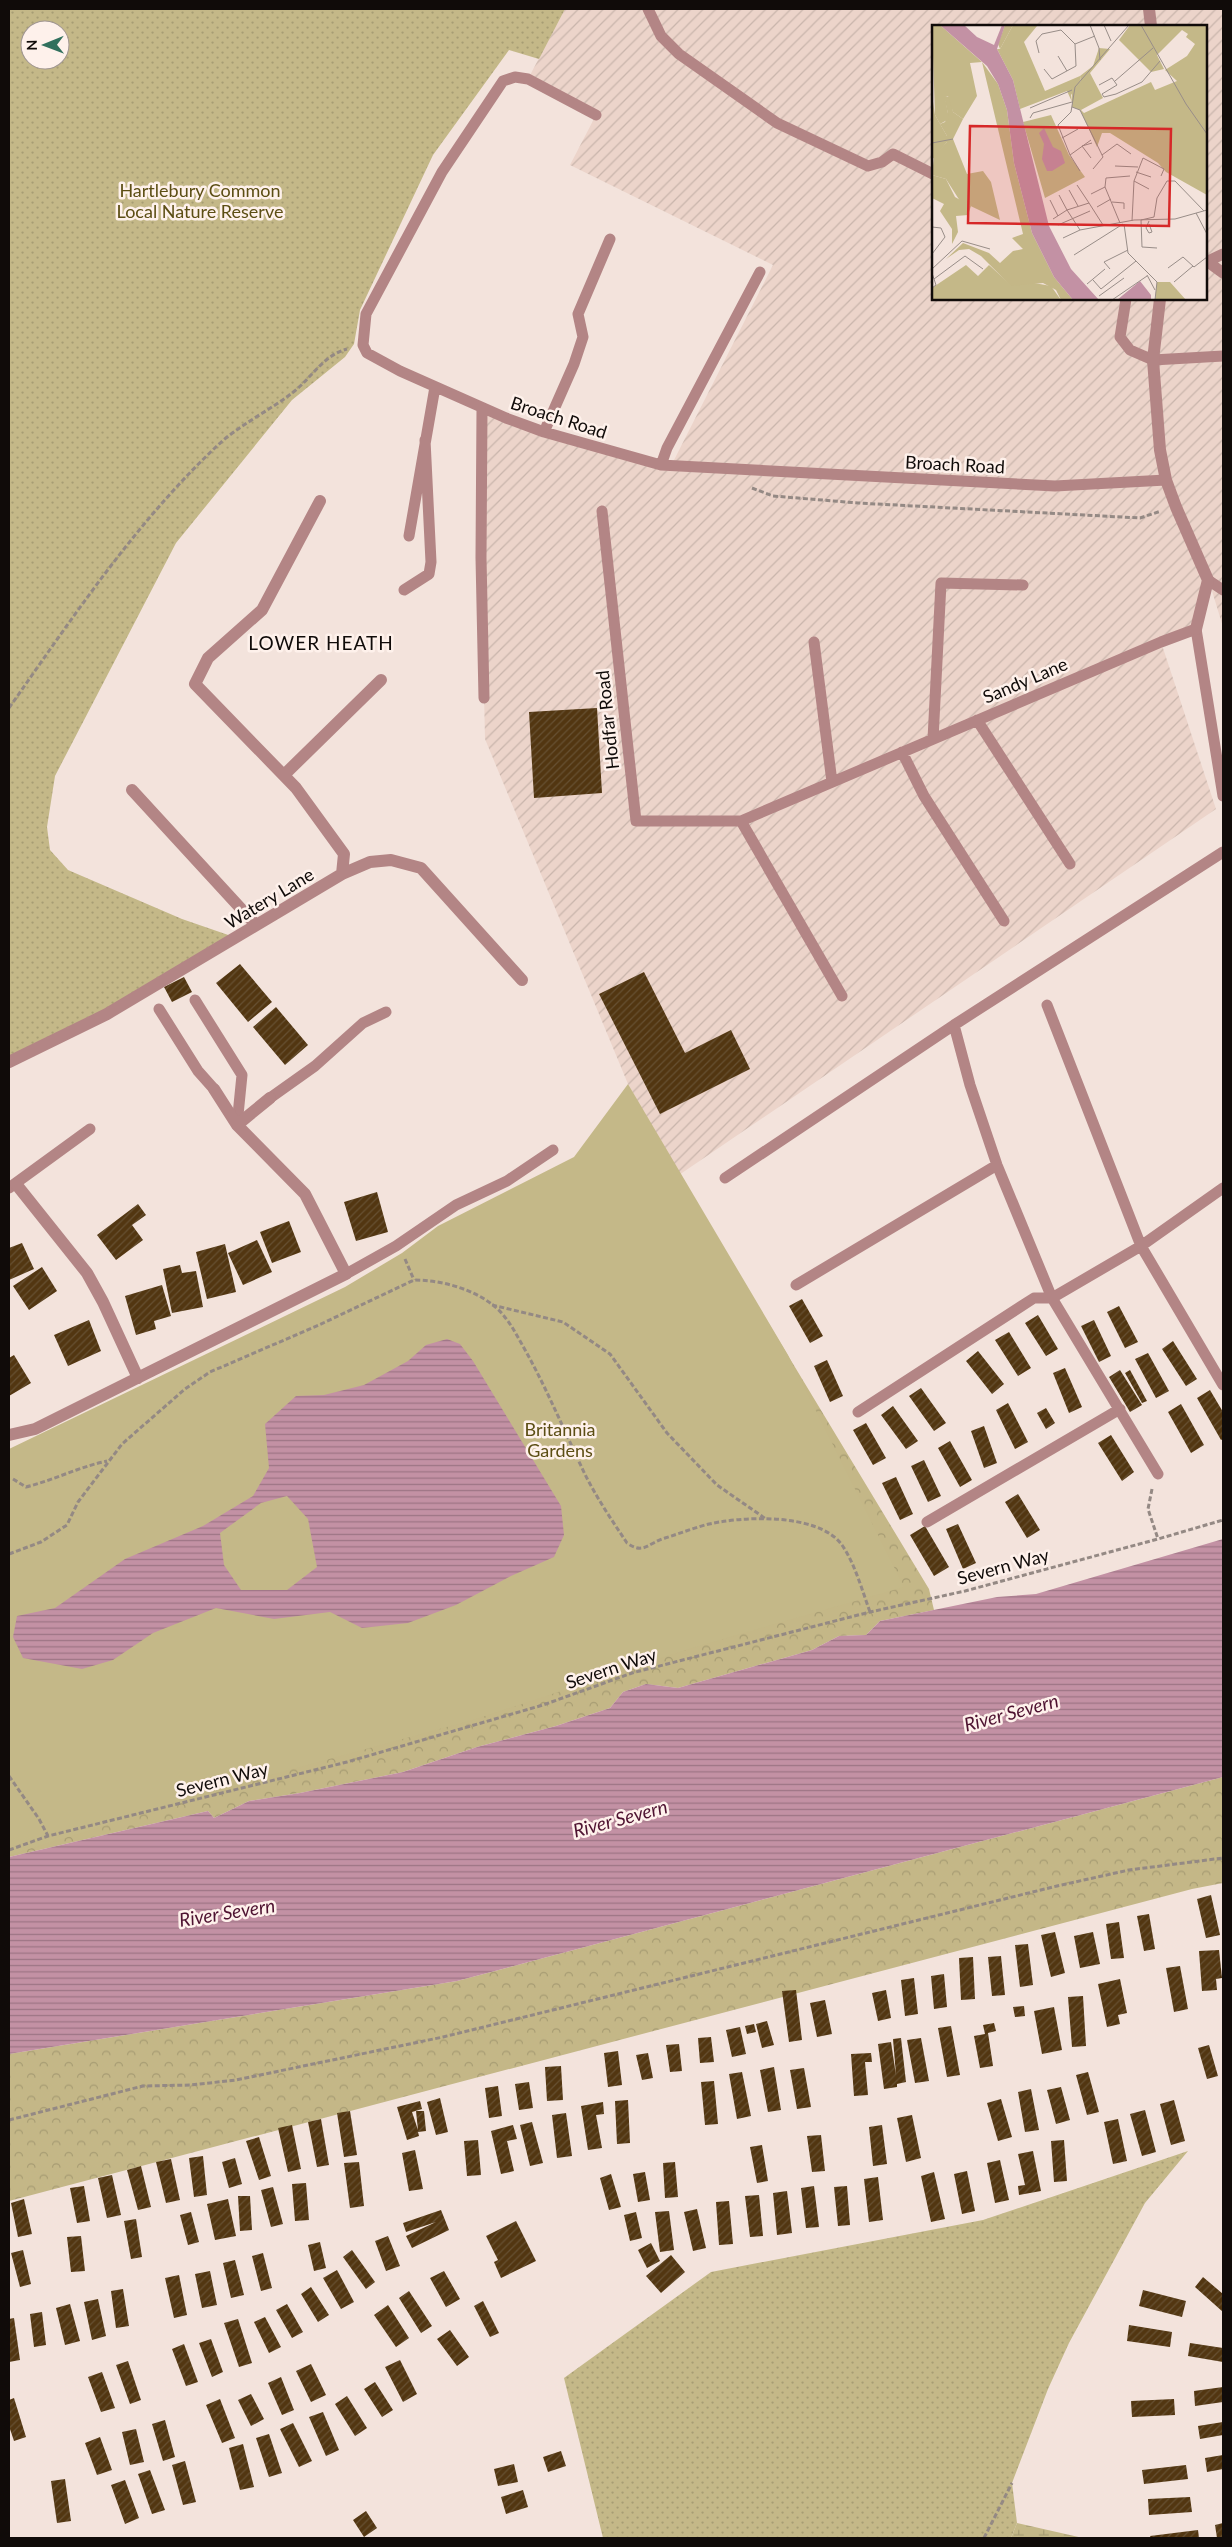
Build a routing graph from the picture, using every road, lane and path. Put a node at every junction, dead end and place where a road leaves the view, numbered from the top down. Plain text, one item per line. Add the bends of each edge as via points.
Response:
1 (648, 9) edge
2 (1149, 9) edge
3 (1151, 25) edge
4 (596, 115) dead end
5 (932, 174) edge
6 (610, 240) dead end
7 (1223, 254) edge
8 (1207, 262) edge
9 (760, 272) dead end
10 (1223, 273) edge
11 (1126, 300) edge
12 (1160, 300) edge
13 (363, 345) junction
14 (1223, 356) edge
15 (1153, 360) junction
16 (435, 387) junction
17 (482, 409) junction
18 (544, 432) junction
19 (425, 440) junction
20 (661, 465) junction
21 (1166, 480) junction
22 (746, 486) dead end
23 (320, 500) dead end
24 (1176, 507) junction
25 (602, 511) dead end
26 (409, 536) dead end
27 (1208, 580) junction
28 (1223, 580) edge
29 (1023, 585) dead end
30 (404, 590) dead end
31 (1223, 590) edge
32 (1196, 629) junction
33 (814, 642) dead end
34 (381, 680) dead end
35 (484, 698) dead end
36 (9, 708) edge
37 (977, 720) junction
38 (933, 739) junction
39 (902, 752) junction
40 (284, 775) junction
41 (832, 782) junction
42 (132, 790) dead end
43 (1223, 796) edge
44 (741, 821) junction
45 (1223, 852) edge
46 (1070, 864) dead end
47 (342, 874) junction
48 (1004, 921) dead end
49 (256, 925) junction
50 (522, 980) dead end
51 (842, 996) dead end
52 (195, 1000) dead end
53 (1047, 1005) dead end
54 (160, 1009) dead end
55 (386, 1012) dead end
56 (954, 1025) junction
57 (9, 1062) edge
58 (214, 1089) joint
59 (270, 1098) joint
60 (237, 1125) junction
61 (90, 1129) dead end
62 (553, 1150) dead end
63 (997, 1165) junction
64 (725, 1178) dead end
65 (12, 1186) edge
66 (1223, 1188) edge
67 (1141, 1246) junction
68 (346, 1274) junction
69 (796, 1285) dead end
70 (1052, 1298) junction
71 (492, 1305) junction
72 (138, 1378) junction
73 (1223, 1385) edge
74 (1120, 1409) junction
75 (858, 1412) dead end
76 (9, 1435) edge
77 (107, 1461) junction
78 (1158, 1474) joint
79 (13, 1478) dead end
80 (766, 1519) junction
81 (1223, 1520) edge
82 (927, 1522) dead end
83 (1158, 1540) junction
84 (9, 1554) edge
85 (870, 1612) junction
86 (9, 1776) edge
87 (48, 1836) junction
88 (9, 1850) edge
89 (1223, 1858) edge
90 (9, 2120) edge
91 (1012, 2483) dead end
92 (984, 2538) edge

1 - 5 lane via 662,36 679,54 777,123 868,166 893,154
2 - 3 street
4 - 13 lane via 528,79 515,77 503,81 442,172 366,314
6 - 18 lane via 578,314 583,337 574,364
7 - 8 lane
8 - 10 lane
9 - 20 lane
11 - 15 lane via 1120,337 1130,350
12 - 15 street
13 - 16 lane, Broach Road via 367,353
13 - 36 path via 336,352 294,392 219,443 161,502
14 - 15 lane
15 - 21 street via 1160,450
16 - 17 lane, Broach Road
16 - 19 lane
17 - 18 lane, Broach Road
17 - 35 lane
18 - 20 lane, Broach Road
19 - 26 lane
19 - 30 lane via 431,562 429,574
20 - 21 lane, Broach Road via 1055,486
21 - 24 street
22 - 24 path via 773,496 1140,518
23 - 40 street via 262,610 208,658 195,684
24 - 27 street
25 - 44 lane, Hodfar Road via 636,821
27 - 28 lane
27 - 31 lane
27 - 32 street
29 - 38 lane via 941,583
32 - 37 lane, Sandy Lane
32 - 43 lane
33 - 41 lane
34 - 40 street
37 - 38 lane, Sandy Lane
37 - 46 lane
38 - 39 lane, Sandy Lane
39 - 41 lane, Sandy Lane
39 - 48 lane via 924,796
40 - 47 street via 344,854
41 - 44 lane, Sandy Lane
42 - 49 street
44 - 51 lane
45 - 56 lane
47 - 49 street, Watery Lane
47 - 50 street, Watery Lane via 370,862 391,860 421,868
49 - 57 street, Watery Lane via 100,1018
52 - 60 lane via 242,1075
53 - 67 lane
54 - 58 lane via 198,1071
55 - 59 lane via 363,1023 315,1066
56 - 63 lane
56 - 64 lane
58 - 60 street
59 - 60 street
60 - 68 street via 305,1194
61 - 65 lane
62 - 68 lane via 507,1181 456,1205 396,1246
63 - 69 lane
63 - 70 lane
65 - 72 street via 87,1274
66 - 67 lane
67 - 70 lane
67 - 73 lane
68 - 72 street
70 - 74 lane
70 - 75 lane via 1034,1298
71 - 77 path via 442,1282 414,1280 210,1372 156,1414
71 - 80 path via 563,1322 610,1354 667,1433 717,1486
71 - 80 path via 510,1324 536,1368 582,1469 627,1543 636,1549 643,1548 706,1525
72 - 76 street via 35,1429
74 - 78 lane
74 - 82 lane
77 - 79 path via 26,1487
77 - 84 path via 78,1502 67,1525 41,1542
78 - 83 path via 1148,1508
80 - 85 path via 817,1526 830,1534 841,1545 852,1566
81 - 83 path, Severn Way
83 - 85 path, Severn Way via 965,1591
85 - 87 path, Severn Way via 632,1673 543,1705 347,1762
86 - 87 path via 40,1819
87 - 88 path, Severn Way
89 - 90 path via 1129,1870 1057,1886 442,2037 236,2080 143,2086
91 - 92 path

